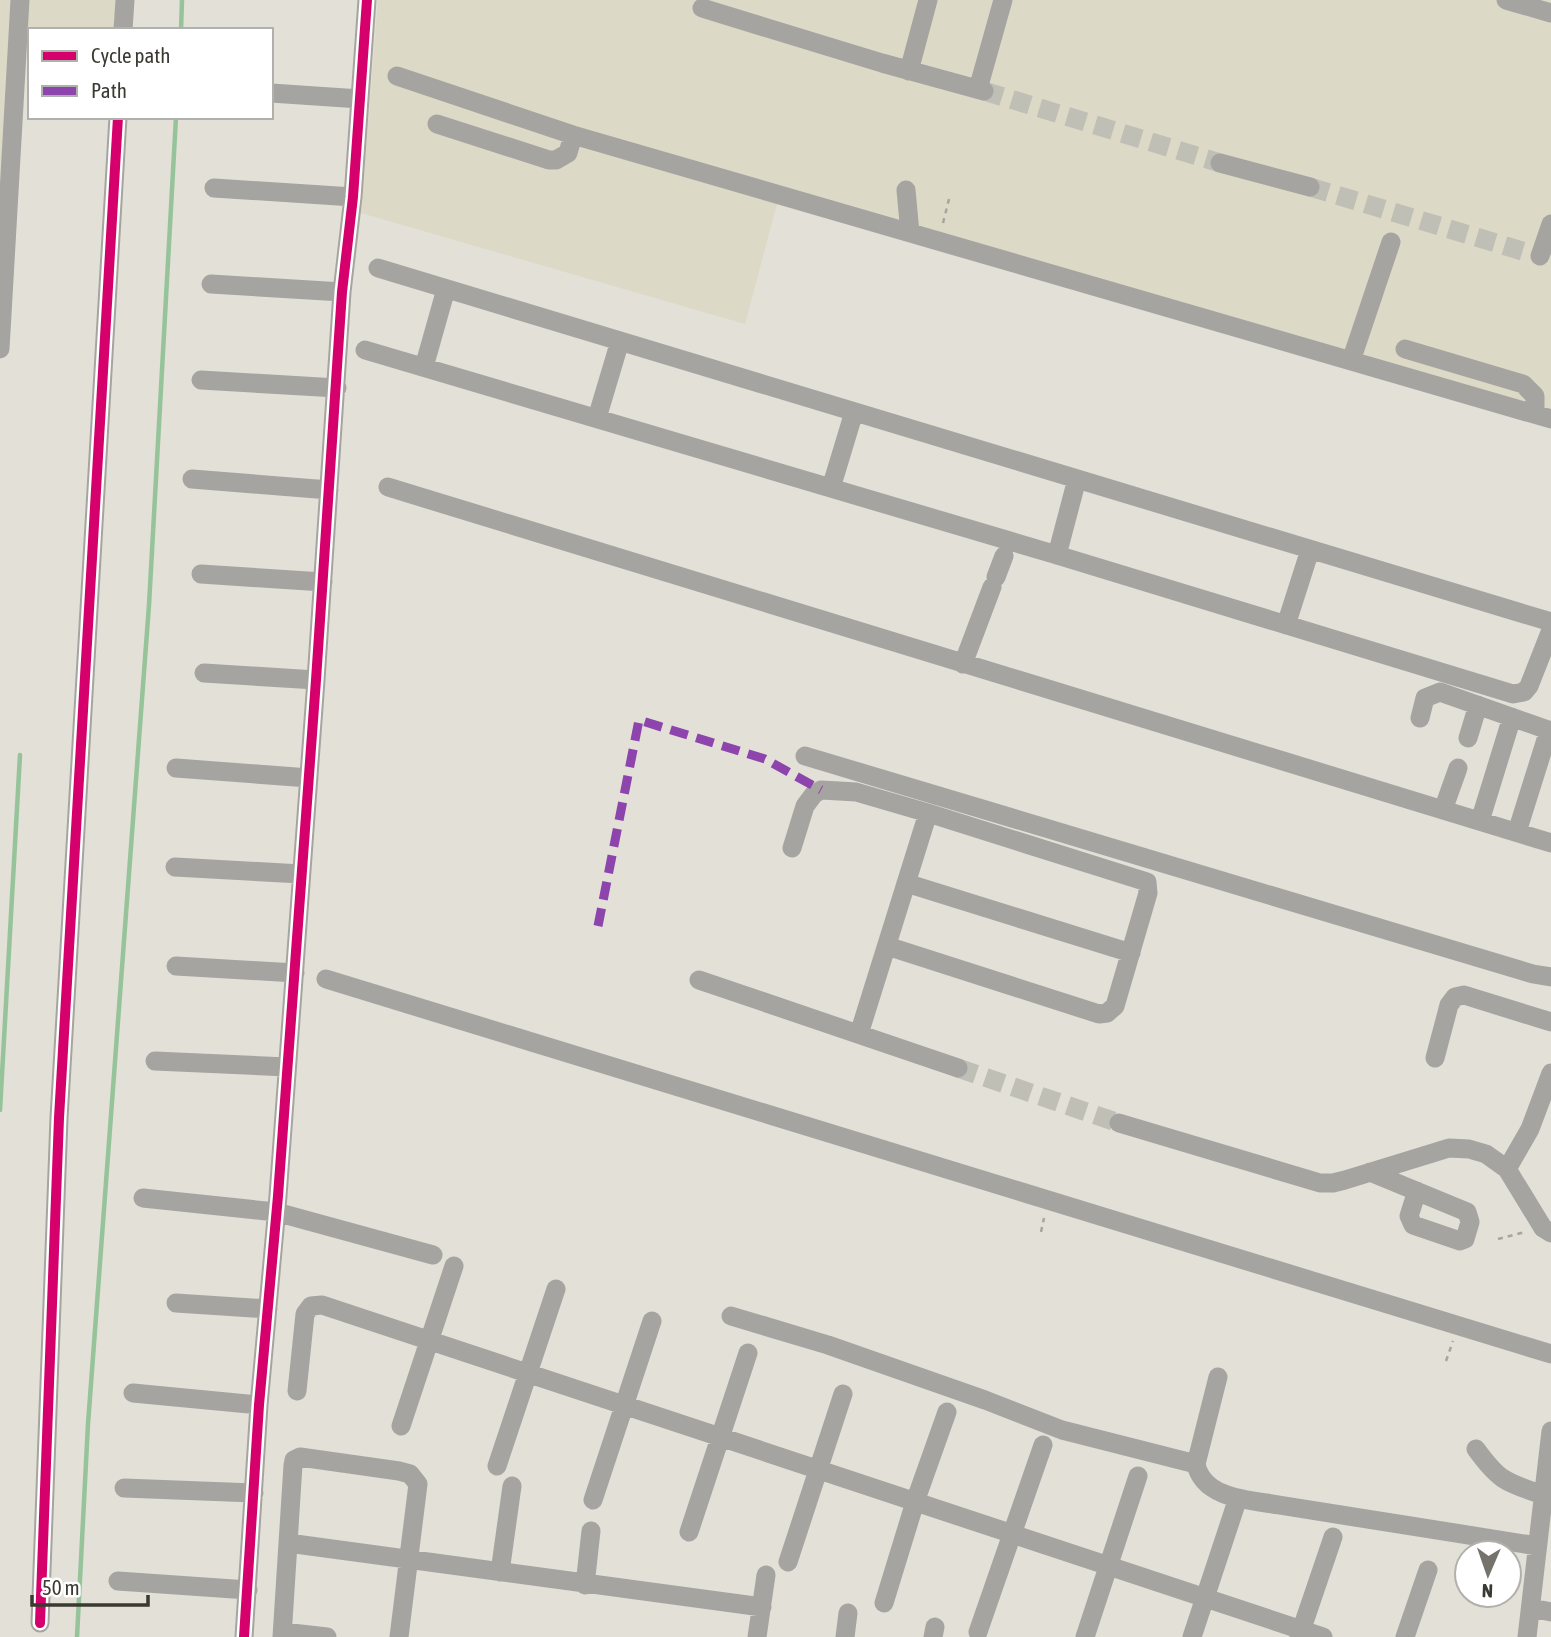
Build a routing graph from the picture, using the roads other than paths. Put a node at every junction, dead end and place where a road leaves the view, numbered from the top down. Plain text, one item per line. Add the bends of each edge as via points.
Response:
1 (20, 0) edge
2 (125, 0) edge
3 (367, 0) edge
4 (928, 0) edge
5 (1003, 0) edge
6 (1506, 0) edge
7 (702, 8) dead end
8 (1551, 13) edge
9 (123, 28) edge
10 (909, 71) junction
11 (397, 76) dead end
12 (273, 93) edge
13 (360, 99) junction
14 (118, 119) edge
15 (437, 124) dead end
16 (573, 135) junction
17 (1220, 163) tunnel mouth
18 (5, 169) edge
19 (1310, 187) tunnel mouth
20 (214, 188) dead end
21 (906, 190) dead end
22 (353, 197) junction
23 (910, 233) junction
24 (1391, 242) dead end
25 (378, 268) dead end
26 (211, 284) dead end
27 (446, 289) junction
28 (342, 292) junction
29 (620, 341) junction
30 (0, 349) edge
31 (1405, 349) dead end
32 (365, 350) dead end
33 (1351, 361) junction
34 (424, 367) junction
35 (201, 380) dead end
36 (337, 388) junction
37 (854, 412) junction
38 (1543, 417) edge
39 (597, 418) junction
40 (191, 479) dead end
41 (1077, 479) junction
42 (388, 487) dead end
43 (831, 488) junction
44 (329, 490) junction
45 (1310, 550) junction
46 (1057, 555) junction
47 (1004, 556) dead end
48 (201, 574) dead end
49 (323, 582) junction
50 (1551, 622) edge
51 (1286, 625) junction
52 (1551, 630) edge
53 (962, 664) junction
54 (204, 673) dead end
55 (316, 680) junction
56 (1478, 705) junction
57 (1420, 718) dead end
58 (1512, 718) junction
59 (1550, 731) edge
60 (1468, 738) dead end
61 (805, 756) dead end
62 (176, 768) dead end
63 (1458, 768) dead end
64 (309, 778) junction
65 (1443, 810) junction
66 (928, 813) junction
67 (1480, 821) junction
68 (1517, 832) junction
69 (1551, 843) edge
70 (792, 848) dead end
71 (175, 867) dead end
72 (301, 874) junction
73 (906, 884) junction
74 (887, 946) junction
75 (1130, 953) junction
76 (176, 966) dead end
77 (295, 973) junction
78 (1551, 977) edge
79 (326, 979) dead end
80 (699, 980) dead end
81 (1551, 1022) edge
82 (859, 1034) junction
83 (1435, 1058) dead end
84 (155, 1061) dead end
85 (287, 1067) junction
86 (958, 1068) tunnel mouth
87 (1551, 1073) edge
88 (1119, 1123) tunnel mouth
89 (1507, 1170) junction
90 (1370, 1172) junction
91 (1417, 1191) dead end
92 (143, 1198) dead end
93 (276, 1212) junction
94 (1547, 1230) edge
95 (433, 1255) dead end
96 (454, 1266) dead end
97 (556, 1289) dead end
98 (176, 1303) dead end
99 (268, 1309) junction
100 (731, 1316) dead end
101 (652, 1321) dead end
102 (428, 1342) junction
103 (748, 1353) dead end
104 (1551, 1354) edge
105 (527, 1375) junction
106 (1219, 1377) dead end
107 (297, 1391) dead end
108 (133, 1394) dead end
109 (843, 1394) dead end
110 (259, 1405) junction
111 (624, 1405) junction
112 (947, 1412) dead end
113 (401, 1426) dead end
114 (1551, 1431) edge
115 (720, 1437) junction
116 (1043, 1444) dead end
117 (1476, 1449) dead end
118 (1196, 1464) junction
119 (497, 1466) dead end
120 (819, 1470) junction
121 (1138, 1476) dead end
122 (512, 1486) dead end
123 (124, 1488) dead end
124 (254, 1493) junction
125 (1544, 1495) junction
126 (593, 1500) dead end
127 (915, 1502) junction
128 (1235, 1507) dead end
129 (591, 1531) dead end
130 (689, 1532) dead end
131 (1010, 1534) junction
132 (1333, 1537) dead end
133 (289, 1543) junction
134 (1542, 1549) edge
135 (410, 1559) junction
136 (788, 1562) dead end
137 (1108, 1566) junction
138 (1428, 1570) dead end
139 (500, 1572) junction
140 (766, 1575) dead end
141 (118, 1581) dead end
142 (586, 1585) junction
143 (248, 1590) junction
144 (1204, 1598) junction
145 (884, 1603) dead end
146 (762, 1607) junction
147 (1531, 1608) junction
148 (1551, 1612) edge
149 (848, 1613) dead end
150 (40, 1623) dead end
151 (978, 1632) dead end
152 (1300, 1633) edge
153 (282, 1634) edge
154 (244, 1637) edge
155 (327, 1637) edge
156 (399, 1637) edge
157 (757, 1637) edge
158 (845, 1637) edge
159 (1085, 1637) edge
160 (1192, 1637) edge
161 (1323, 1637) edge
162 (1405, 1637) edge
163 (1527, 1637) edge

1 - 18 street
2 - 9 street
3 - 13 street
4 - 10 street
5 - 10 street via 981,90
6 - 8 street
7 - 10 street
11 - 16 street
12 - 13 street
13 - 22 street
14 - 150 street via 59,1128
15 - 16 street via 549,160 568,153
16 - 23 street
17 - 19 street
18 - 30 street
20 - 22 street
21 - 23 street
22 - 28 street
23 - 33 street
24 - 33 street
25 - 27 street
26 - 28 street
27 - 29 street
27 - 34 street
28 - 36 street
29 - 37 street
29 - 39 street
31 - 38 street via 1523,384 1535,396
32 - 34 street
33 - 38 street
34 - 39 street
35 - 36 street
36 - 44 street
37 - 41 street
37 - 43 street
39 - 43 street
40 - 44 street
41 - 45 street
41 - 46 street
42 - 53 street
43 - 46 street
44 - 49 street
45 - 50 street
45 - 51 street
46 - 51 street
47 - 53 street
48 - 49 street
49 - 55 street
51 - 52 street via 1513,694 1530,686
53 - 65 street
54 - 55 street
55 - 64 street
56 - 57 street via 1440,692 1425,698
56 - 58 street
56 - 60 street
58 - 59 street
58 - 67 street
59 - 68 street
61 - 78 street
62 - 64 street
63 - 65 street
64 - 72 street
65 - 67 street
66 - 70 street via 856,792 821,790 805,806
66 - 73 street
66 - 75 street via 1147,882 1149,893
67 - 68 street
68 - 69 street
71 - 72 street
72 - 77 street
73 - 74 street
73 - 75 street
74 - 75 street via 1099,1014 1115,1006
74 - 82 street
76 - 77 street
77 - 85 street
79 - 104 street
80 - 82 street
81 - 83 street via 1464,995 1455,997
82 - 86 street
84 - 85 street
85 - 93 street
87 - 89 street via 1530,1129
88 - 90 street via 1320,1183
89 - 90 street via 1486,1154 1448,1148
89 - 94 street
90 - 91 street
92 - 93 street
93 - 95 street
93 - 99 street
96 - 102 street
97 - 105 street
98 - 99 street
99 - 110 street
100 - 118 street via 828,1345 1062,1430
101 - 111 street
102 - 105 street
102 - 107 street via 322,1305 311,1306 305,1314
102 - 113 street
103 - 115 street
105 - 111 street
105 - 119 street
106 - 118 street
108 - 110 street
109 - 120 street
110 - 124 street
111 - 115 street
111 - 126 street
112 - 127 street
114 - 125 street
115 - 120 street
115 - 130 street
116 - 131 street
117 - 125 street via 1507,1483
118 - 134 street via 1206,1484 1237,1497
120 - 127 street
120 - 136 street
121 - 137 street
122 - 139 street
123 - 124 street
124 - 143 street
125 - 134 street
127 - 131 street
127 - 145 street
128 - 144 street
129 - 142 street
131 - 137 street
131 - 151 street
132 - 152 street
133 - 135 street
133 - 135 street via 293,1465 300,1457 399,1471 414,1478 418,1484
133 - 153 street
134 - 147 street
135 - 139 street
135 - 156 street
137 - 144 street
137 - 159 street
138 - 162 street
139 - 142 street
140 - 146 street
141 - 143 street
142 - 146 street
143 - 154 street
144 - 152 street
144 - 160 street
146 - 157 street
147 - 148 street
147 - 163 street
149 - 158 street
152 - 161 street
153 - 155 street

